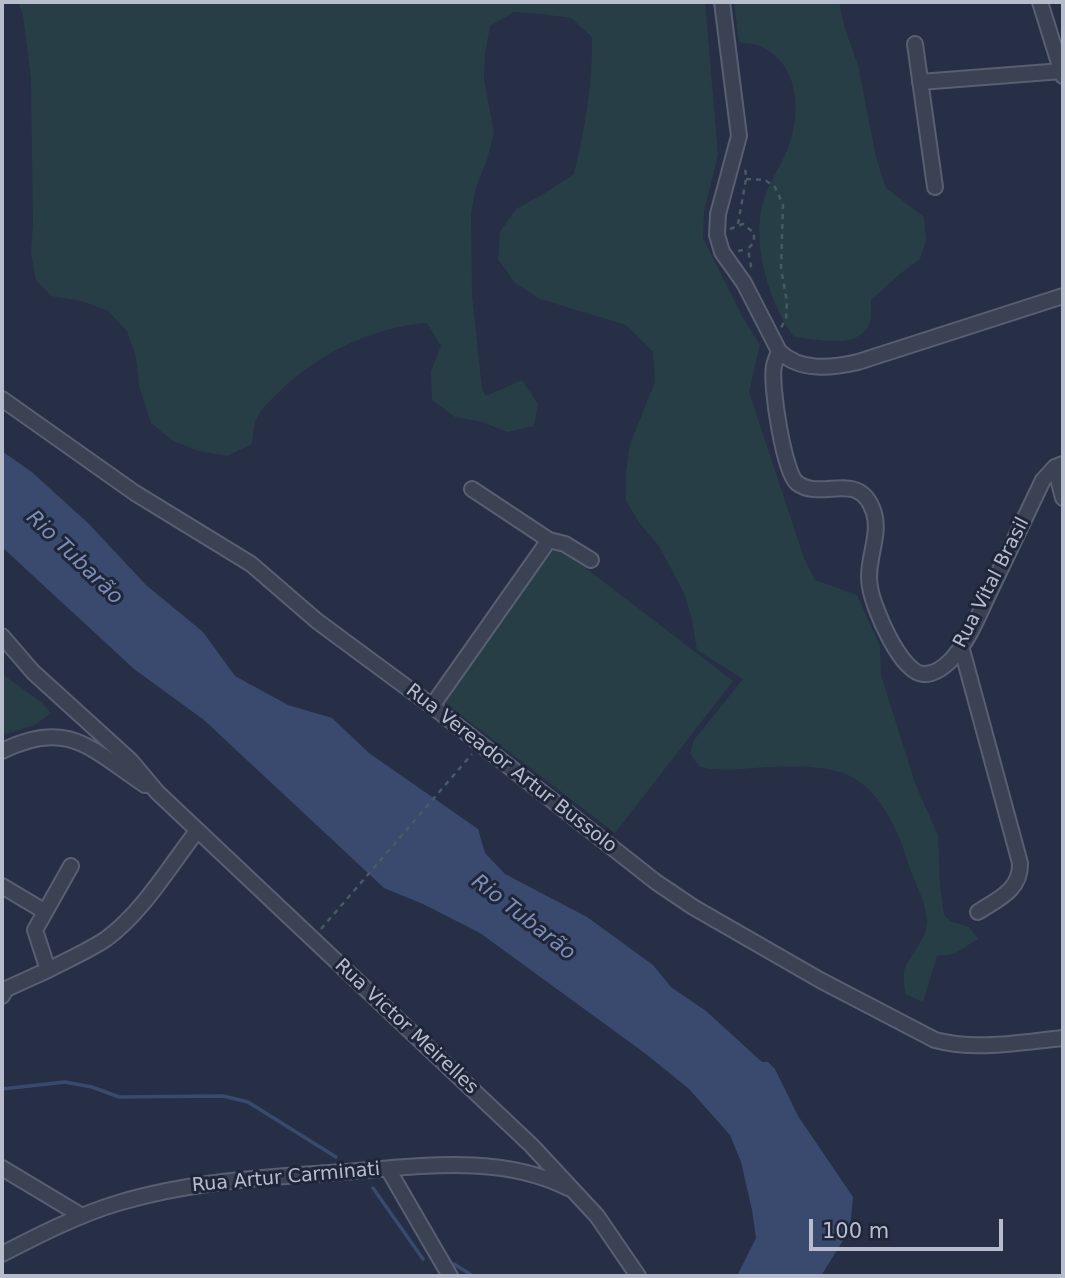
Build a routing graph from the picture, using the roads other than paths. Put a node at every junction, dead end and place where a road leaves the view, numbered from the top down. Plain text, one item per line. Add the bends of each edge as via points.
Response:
1 (1040, 2) edge
2 (722, 3) edge
3 (915, 44) dead end
4 (1062, 73) edge
5 (920, 82) junction
6 (935, 187) dead end
7 (1063, 296) edge
8 (779, 351) junction
9 (2, 398) edge
10 (1059, 465) edge
11 (472, 489) dead end
12 (1063, 498) edge
13 (550, 540) junction
14 (591, 560) dead end
15 (2, 636) edge
16 (961, 646) junction
17 (432, 706) junction
18 (2, 751) edge
19 (157, 792) junction
20 (197, 831) junction
21 (71, 866) dead end
22 (2, 886) edge
23 (44, 911) junction
24 (978, 912) dead end
25 (48, 970) junction
26 (2, 996) edge
27 (1062, 1043) edge
28 (2, 1168) edge
29 (388, 1169) junction
30 (577, 1193) junction
31 (82, 1216) junction
32 (2, 1254) edge
33 (450, 1276) edge
34 (638, 1276) edge

1 - 4 street
2 - 8 street via 738,125 717,235 722,252 744,283
3 - 5 street
4 - 5 street
5 - 6 street
7 - 8 street via 836,367 804,364
8 - 16 street, Rua Vital Brasil via 774,397 786,461 794,481 805,488 849,487 866,496 875,521 870,587 899,653 914,671 923,674 941,669
9 - 17 street, Rua Vereador Artur Bussolo via 135,493 251,564 317,621
10 - 12 street
10 - 16 street, Rua Vital Brasil via 1043,480
11 - 13 street
13 - 14 street
13 - 17 street
15 - 19 street
16 - 24 street via 1020,863 1016,884
17 - 27 street, Rua Vereador Artur Bussolo via 656,882 830,986 947,1043
18 - 19 street via 34,738 62,736
19 - 20 street, Rua Victor Meirelles
20 - 25 street via 119,928
20 - 30 street, Rua Victor Meirelles via 504,1118
21 - 23 street
22 - 23 street
23 - 25 street via 35,930
25 - 26 street via 6,989
28 - 31 street
29 - 30 street, Rua Artur Carminati via 459,1165 512,1170
29 - 31 street, Rua Artur Carminati via 198,1185 141,1196
29 - 33 street
30 - 34 street, Rua Victor Meirelles
31 - 32 street, Rua Artur Carminati

